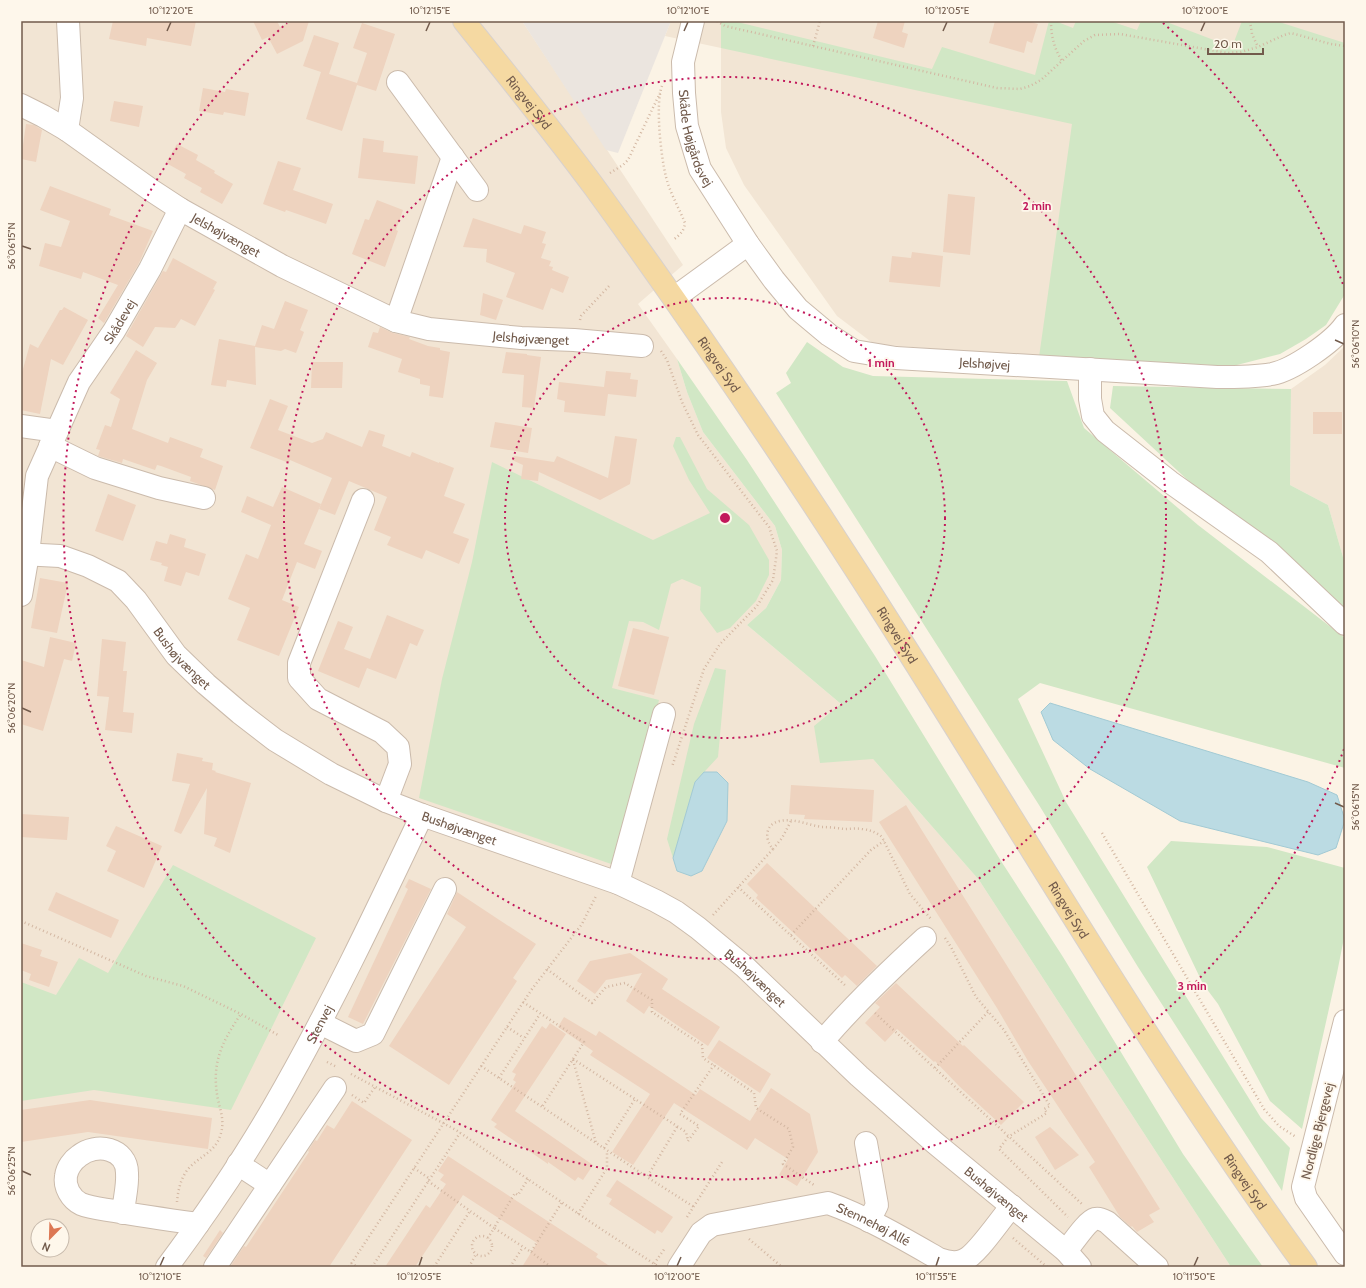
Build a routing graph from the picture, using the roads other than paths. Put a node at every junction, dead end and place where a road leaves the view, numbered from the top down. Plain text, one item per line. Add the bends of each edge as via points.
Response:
1 (68, 21) edge
2 (464, 21) edge
3 (693, 21) edge
4 (398, 82) dead end
5 (21, 105) edge
6 (67, 130) junction
7 (454, 157) junction
8 (477, 190) dead end
9 (180, 209) junction
10 (748, 244) junction
11 (674, 298) junction
12 (396, 321) junction
13 (1345, 325) edge
14 (642, 346) dead end
15 (1090, 370) junction
16 (21, 426) edge
17 (54, 439) junction
18 (204, 498) dead end
19 (363, 500) dead end
20 (24, 554) edge
21 (21, 595) edge
22 (1345, 624) edge
23 (664, 714) dead end
24 (386, 801) junction
25 (422, 815) junction
26 (611, 880) junction
27 (445, 889) dead end
28 (934, 932) road end
29 (1345, 1021) edge
30 (320, 1023) junction
31 (822, 1042) junction
32 (341, 1077) road end
33 (866, 1143) dead end
34 (238, 1164) junction
35 (270, 1185) junction
36 (1012, 1206) junction
37 (123, 1213) dead end
38 (868, 1221) junction
39 (198, 1224) junction
40 (1066, 1251) junction
41 (1345, 1254) edge
42 (167, 1267) edge
43 (215, 1267) edge
44 (679, 1267) edge
45 (1080, 1267) edge
46 (1095, 1267) edge
47 (1157, 1267) edge
48 (1306, 1267) edge

1 - 6 street via 72,98
2 - 11 main road, Ringvej Syd via 592,184
3 - 10 street, Skåde Højgårdsvej via 683,62 687,126 700,169
4 - 7 street
5 - 6 street, Jelshøjvænget
6 - 9 street, Jelshøjvænget
7 - 8 street
7 - 12 street
9 - 12 street, Jelshøjvænget via 282,266
9 - 17 street, Skådevej via 114,331 79,382
10 - 11 street
10 - 15 street, Jelshøjvej via 798,309 829,335 854,351 896,358
11 - 48 main road, Ringvej Syd via 906,648 1132,1010 1266,1212
12 - 14 street, Jelshøjvænget via 429,329
13 - 15 street, Jelshøjvej via 1314,354 1274,374 1217,377
15 - 22 street via 1090,399 1094,416 1106,431 1170,482 1269,552
16 - 17 street
17 - 18 street via 95,468 159,488
17 - 20 street, Skådevej via 37,476
19 - 24 street via 299,663 299,678 318,699 382,732 398,747 400,764
20 - 21 street, Skådevej
20 - 24 street, Bushøjvænget via 60,556 118,581 136,600 176,655 240,713 274,740 332,774
23 - 26 street
24 - 25 street, Bushøjvænget
25 - 26 street, Bushøjvænget
25 - 30 street, Stenvej
26 - 31 street, Bushøjvænget via 656,901 698,928 745,967
27 - 30 street via 373,1034 356,1041
28 - 31 street via 877,982
29 - 41 street, Nordlige Bjergevej via 1303,1187 1306,1198
30 - 34 street, Stenvej
31 - 36 street, Bushøjvænget via 924,1134
32 - 35 street
33 - 38 street via 878,1205
34 - 35 street
34 - 39 street, Stenvej
35 - 43 street
36 - 38 street, Stennehøj Allé via 971,1256 952,1262 939,1259
36 - 40 street, Bushøjvænget
37 - 39 street
38 - 44 street, Stennehøj Allé via 828,1203 728,1221 712,1225 701,1233
39 - 42 street, Stenvej
40 - 45 street, Bushøjvænget
40 - 46 street, Bushøjvænget
40 - 47 street via 1090,1225 1107,1222

